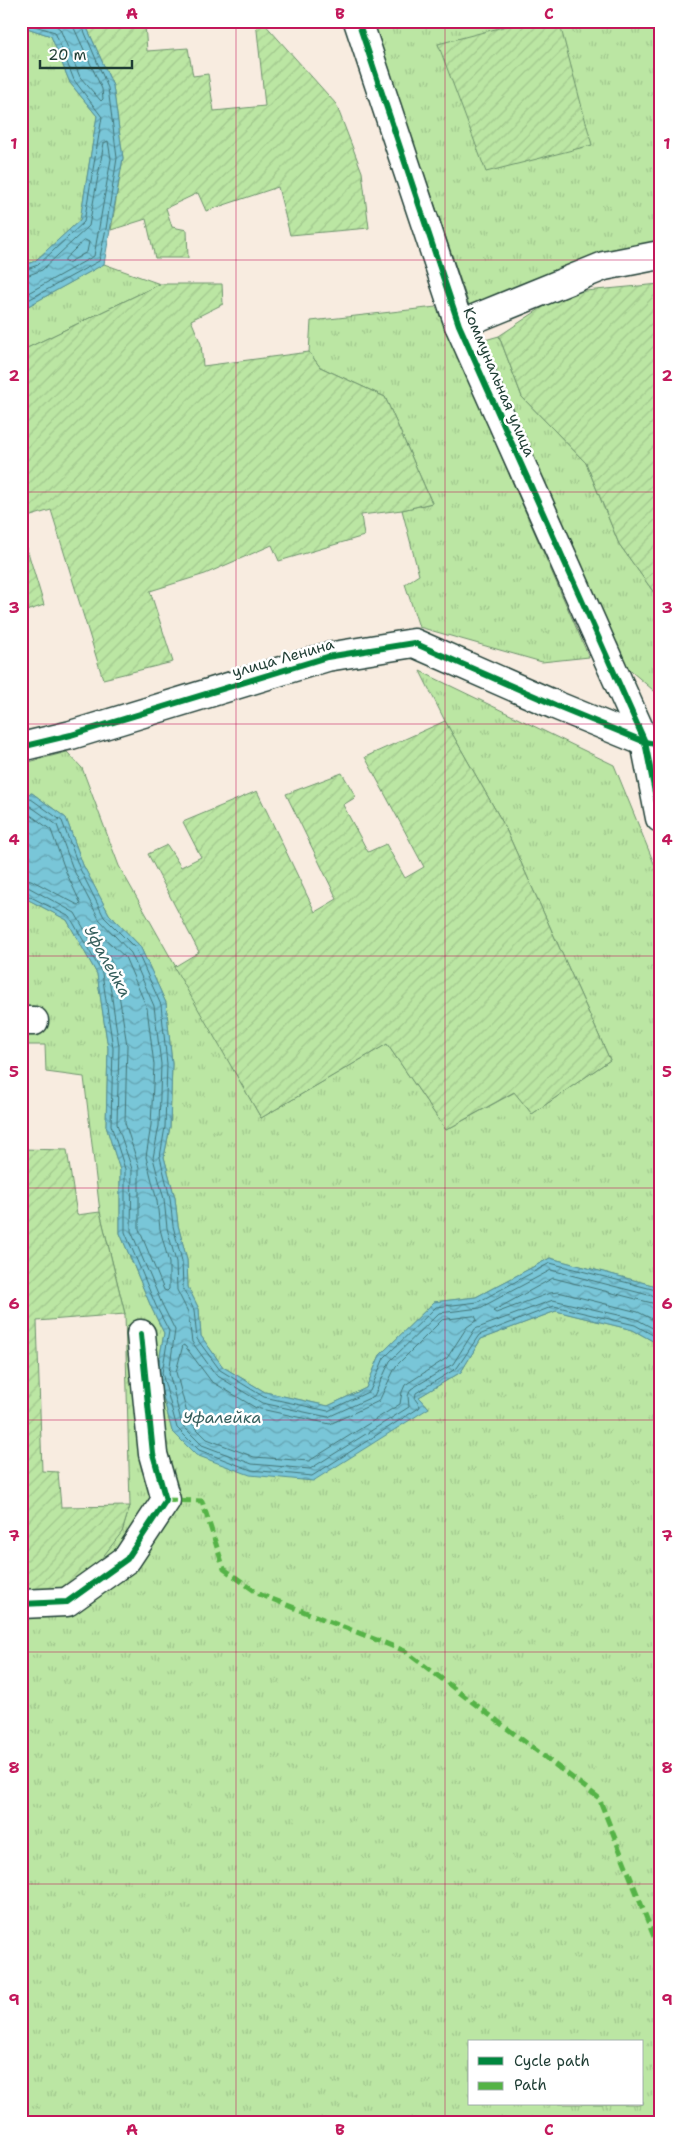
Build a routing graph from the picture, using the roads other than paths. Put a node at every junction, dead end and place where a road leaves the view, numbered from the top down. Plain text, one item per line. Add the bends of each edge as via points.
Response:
1 (358, 21) edge
2 (660, 255) edge
3 (459, 325) junction
4 (652, 743) edge
5 (21, 747) edge
6 (660, 818) edge
7 (141, 1334) dead end
8 (21, 1604) edge

1 - 3 street, Коммунальная улица
2 - 3 street via 604,266
3 - 4 street, Коммунальная улица
4 - 5 street, улица Ленина via 414,643 326,656 71,735
4 - 6 street, Коммунальная улица
7 - 8 street via 153,1454 166,1500 127,1559 75,1597 67,1602

